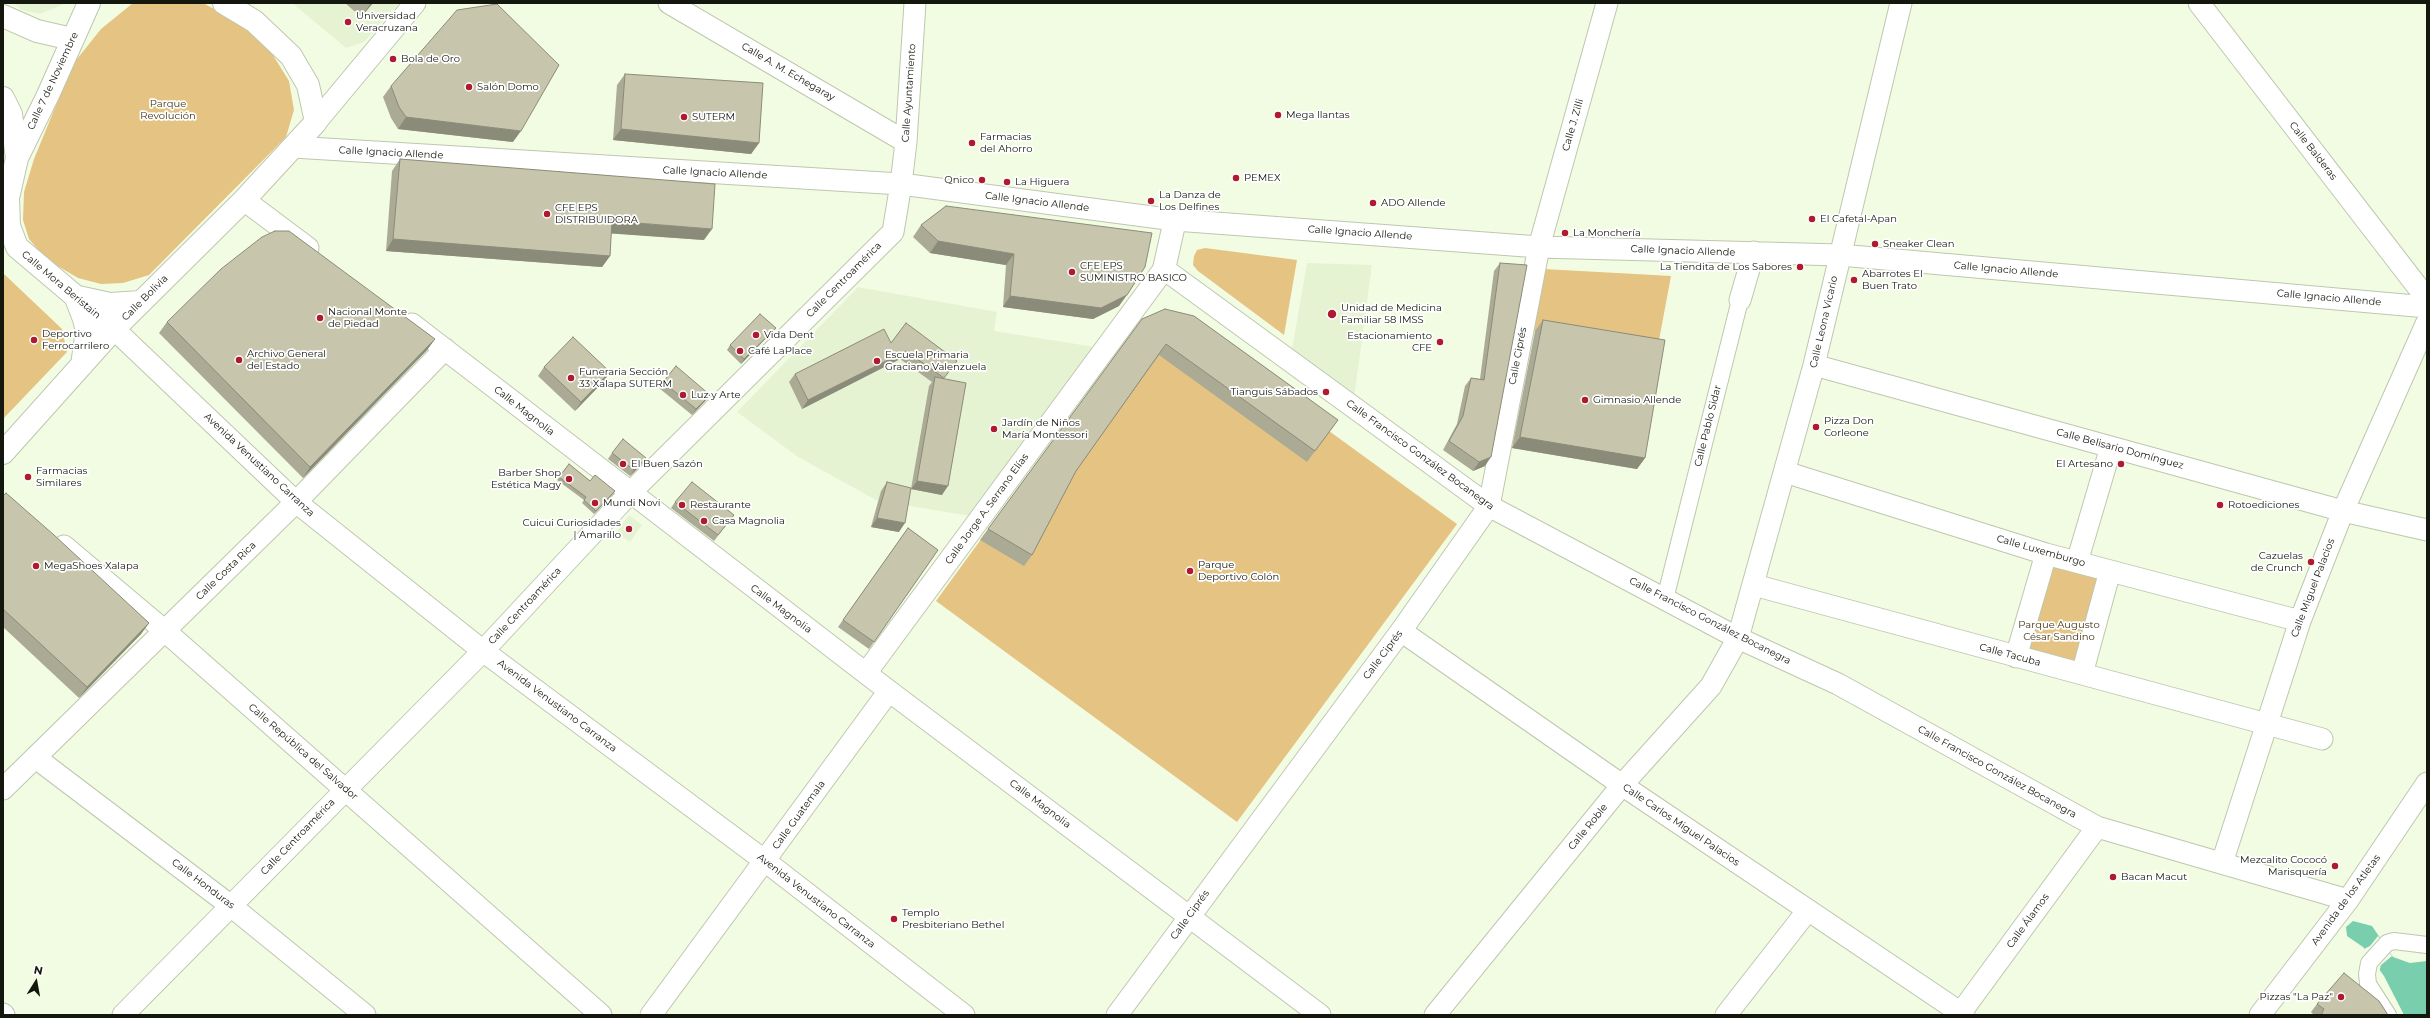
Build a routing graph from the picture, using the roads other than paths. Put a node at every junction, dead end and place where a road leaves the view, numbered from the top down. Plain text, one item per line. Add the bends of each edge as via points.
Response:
1 (89, 3) edge
2 (224, 3) edge
3 (415, 3) edge
4 (669, 3) edge
5 (915, 3) edge
6 (1607, 3) edge
7 (1901, 3) edge
8 (2199, 3) edge
9 (3, 16) edge
10 (72, 39) junction
11 (3, 98) edge
12 (316, 122) junction
13 (906, 142) junction
14 (293, 147) junction
15 (17, 158) junction
16 (902, 184) junction
17 (244, 200) junction
18 (1175, 220) junction
19 (1539, 247) junction
20 (1754, 252) junction
21 (1840, 255) junction
22 (325, 261) edge
23 (1164, 269) junction
24 (75, 296) junction
25 (2427, 299) edge
26 (1740, 300) joint
27 (141, 302) junction
28 (2427, 307) edge
29 (394, 312) edge
30 (2427, 322) edge
31 (114, 330) junction
32 (445, 349) junction
33 (82, 365) junction
34 (1814, 365) junction
35 (2111, 447) junction
36 (3, 453) edge
37 (1786, 472) junction
38 (630, 493) junction
39 (296, 502) junction
40 (1489, 506) junction
41 (2343, 511) junction
42 (2427, 530) edge
43 (51, 534) edge
44 (2046, 554) junction
45 (2077, 562) junction
46 (2110, 571) junction
47 (1754, 585) junction
48 (1665, 599) junction
49 (2300, 621) junction
50 (165, 631) junction
51 (1402, 631) junction
52 (1738, 638) junction
53 (483, 651) junction
54 (2016, 657) junction
55 (866, 673) junction
56 (2082, 674) junction
57 (889, 691) junction
58 (2266, 725) junction
59 (2322, 739) dead end
60 (36, 758) junction
61 (2427, 783) edge
62 (1622, 786) junction
63 (345, 789) junction
64 (3, 790) edge
65 (2097, 827) junction
66 (765, 861) junction
67 (2222, 863) junction
68 (2348, 900) junction
69 (232, 906) junction
70 (1808, 910) junction
71 (1189, 916) junction
72 (2427, 945) edge
73 (1961, 1014) edge
74 (123, 1015) edge
75 (365, 1015) edge
76 (601, 1015) edge
77 (651, 1015) edge
78 (964, 1015) edge
79 (1117, 1015) edge
80 (1320, 1015) edge
81 (1435, 1015) edge
82 (1726, 1015) edge
83 (2260, 1015) edge
84 (2388, 1015) edge

1 - 10 main road, Calle 7 de Noviembre
2 - 12 main road via 254,21 291,56 308,85
3 - 12 street
4 - 13 street, Calle A. M. Echegaray
5 - 13 street, Calle Ayuntamiento
6 - 19 street, Calle J. Zilli
7 - 21 street, Calle Leona Vicario
8 - 25 street, Calle Balderas
9 - 10 main road via 37,31
10 - 15 main road, Calle 7 de Noviembre
11 - 15 main road, Calle Mora Beristain via 11,114
12 - 14 main road, Calle Bolivia
13 - 16 street, Calle Ayuntamiento
14 - 16 street, Calle Ignacio Allende
14 - 17 main road, Calle Bolivia
15 - 24 main road, Calle Mora Beristain via 8,198 9,226 17,247
16 - 18 street, Calle Ignacio Allende
16 - 38 street, Calle Centroamérica via 893,232
17 - 22 street
17 - 27 main road, Calle Bolivia
18 - 19 street, Calle Ignacio Allende
18 - 23 main road, Calle Jorge A. Serrano Elías
19 - 20 street, Calle Ignacio Allende
19 - 40 street, Calle Ciprés
20 - 21 street, Calle Ignacio Allende
20 - 26 street, Calle Pablo Sidar
21 - 28 street, Calle Ignacio Allende
21 - 34 street, Calle Leona Vicario
23 - 40 street, Calle Francisco González Bocanegra
23 - 55 street, Calle Jorge A. Serrano Elías
24 - 27 main road via 110,304
24 - 31 main road, Calle Mora Beristain
24 - 33 main road via 86,331
26 - 48 street, Calle Pablo Sidar
27 - 31 main road, Calle Bolivia
29 - 32 street, Calle Magnolia
30 - 41 street, Calle Miguel Palacios
31 - 33 main road, Calle Bolivia
31 - 39 street, Avenida Venustiano Carranza
32 - 38 street, Calle Magnolia
32 - 39 street, Calle Costa Rica
33 - 36 main road, Calle Bolivia
34 - 35 street, Calle Belisario Domínguez
34 - 37 street, Calle Leona Vicario
35 - 41 street, Calle Belisario Domínguez
35 - 45 street
37 - 44 street, Calle Luxemburgo
37 - 47 street, Calle Leona Vicario
38 - 53 street, Calle Centroamérica
38 - 55 street, Calle Magnolia
39 - 50 street, Calle Costa Rica
39 - 53 street, Avenida Venustiano Carranza
40 - 48 street, Calle Francisco González Bocanegra
40 - 51 street, Calle Ciprés
41 - 42 street, Calle Belisario Domínguez
41 - 49 street, Calle Miguel Palacios
43 - 50 street, Calle República del Salvador
44 - 45 street, Calle Luxemburgo
44 - 54 street
45 - 46 street, Calle Luxemburgo
46 - 49 street, Calle Luxemburgo
46 - 56 street
47 - 52 street, Calle Leona Vicario
47 - 54 street, Calle Tacuba
48 - 52 street, Calle Francisco González Bocanegra
49 - 58 street, Calle Miguel Palacios
50 - 60 street, Calle Costa Rica
50 - 63 street, Calle República del Salvador
51 - 62 street, Calle Carlos Miguel Palacios
51 - 71 street, Calle Ciprés
52 - 62 street, Calle Roble via 1711,686
52 - 65 street, Calle Francisco González Bocanegra via 1838,684
53 - 63 street, Calle Centroamérica
53 - 66 street, Avenida Venustiano Carranza
54 - 56 street, Calle Tacuba
55 - 57 street, Calle Magnolia
56 - 58 street, Calle Tacuba
57 - 66 street, Calle Guatemala
57 - 71 street, Calle Magnolia
58 - 59 street, Calle Tacuba
58 - 67 street, Calle Miguel Palacios
60 - 64 street, Calle Costa Rica
60 - 69 street, Calle Honduras
61 - 68 street, Avenida de los Atletas
62 - 70 street, Calle Carlos Miguel Palacios
62 - 81 street, Calle Roble
63 - 69 street, Calle Centroamérica
63 - 76 street, Calle República del Salvador
65 - 67 street, Calle Francisco González Bocanegra
65 - 73 street, Calle Álamos
66 - 77 street, Calle Guatemala
66 - 78 street, Avenida Venustiano Carranza
67 - 68 street, Calle Francisco González Bocanegra
68 - 83 street, Avenida de los Atletas
69 - 74 street, Calle Centroamérica
69 - 75 street, Calle Honduras
70 - 73 street, Calle Carlos Miguel Palacios
70 - 82 street
71 - 79 street, Calle Ciprés
71 - 80 street, Calle Magnolia
72 - 84 street via 2394,941 2387,943 2368,963 2368,984

